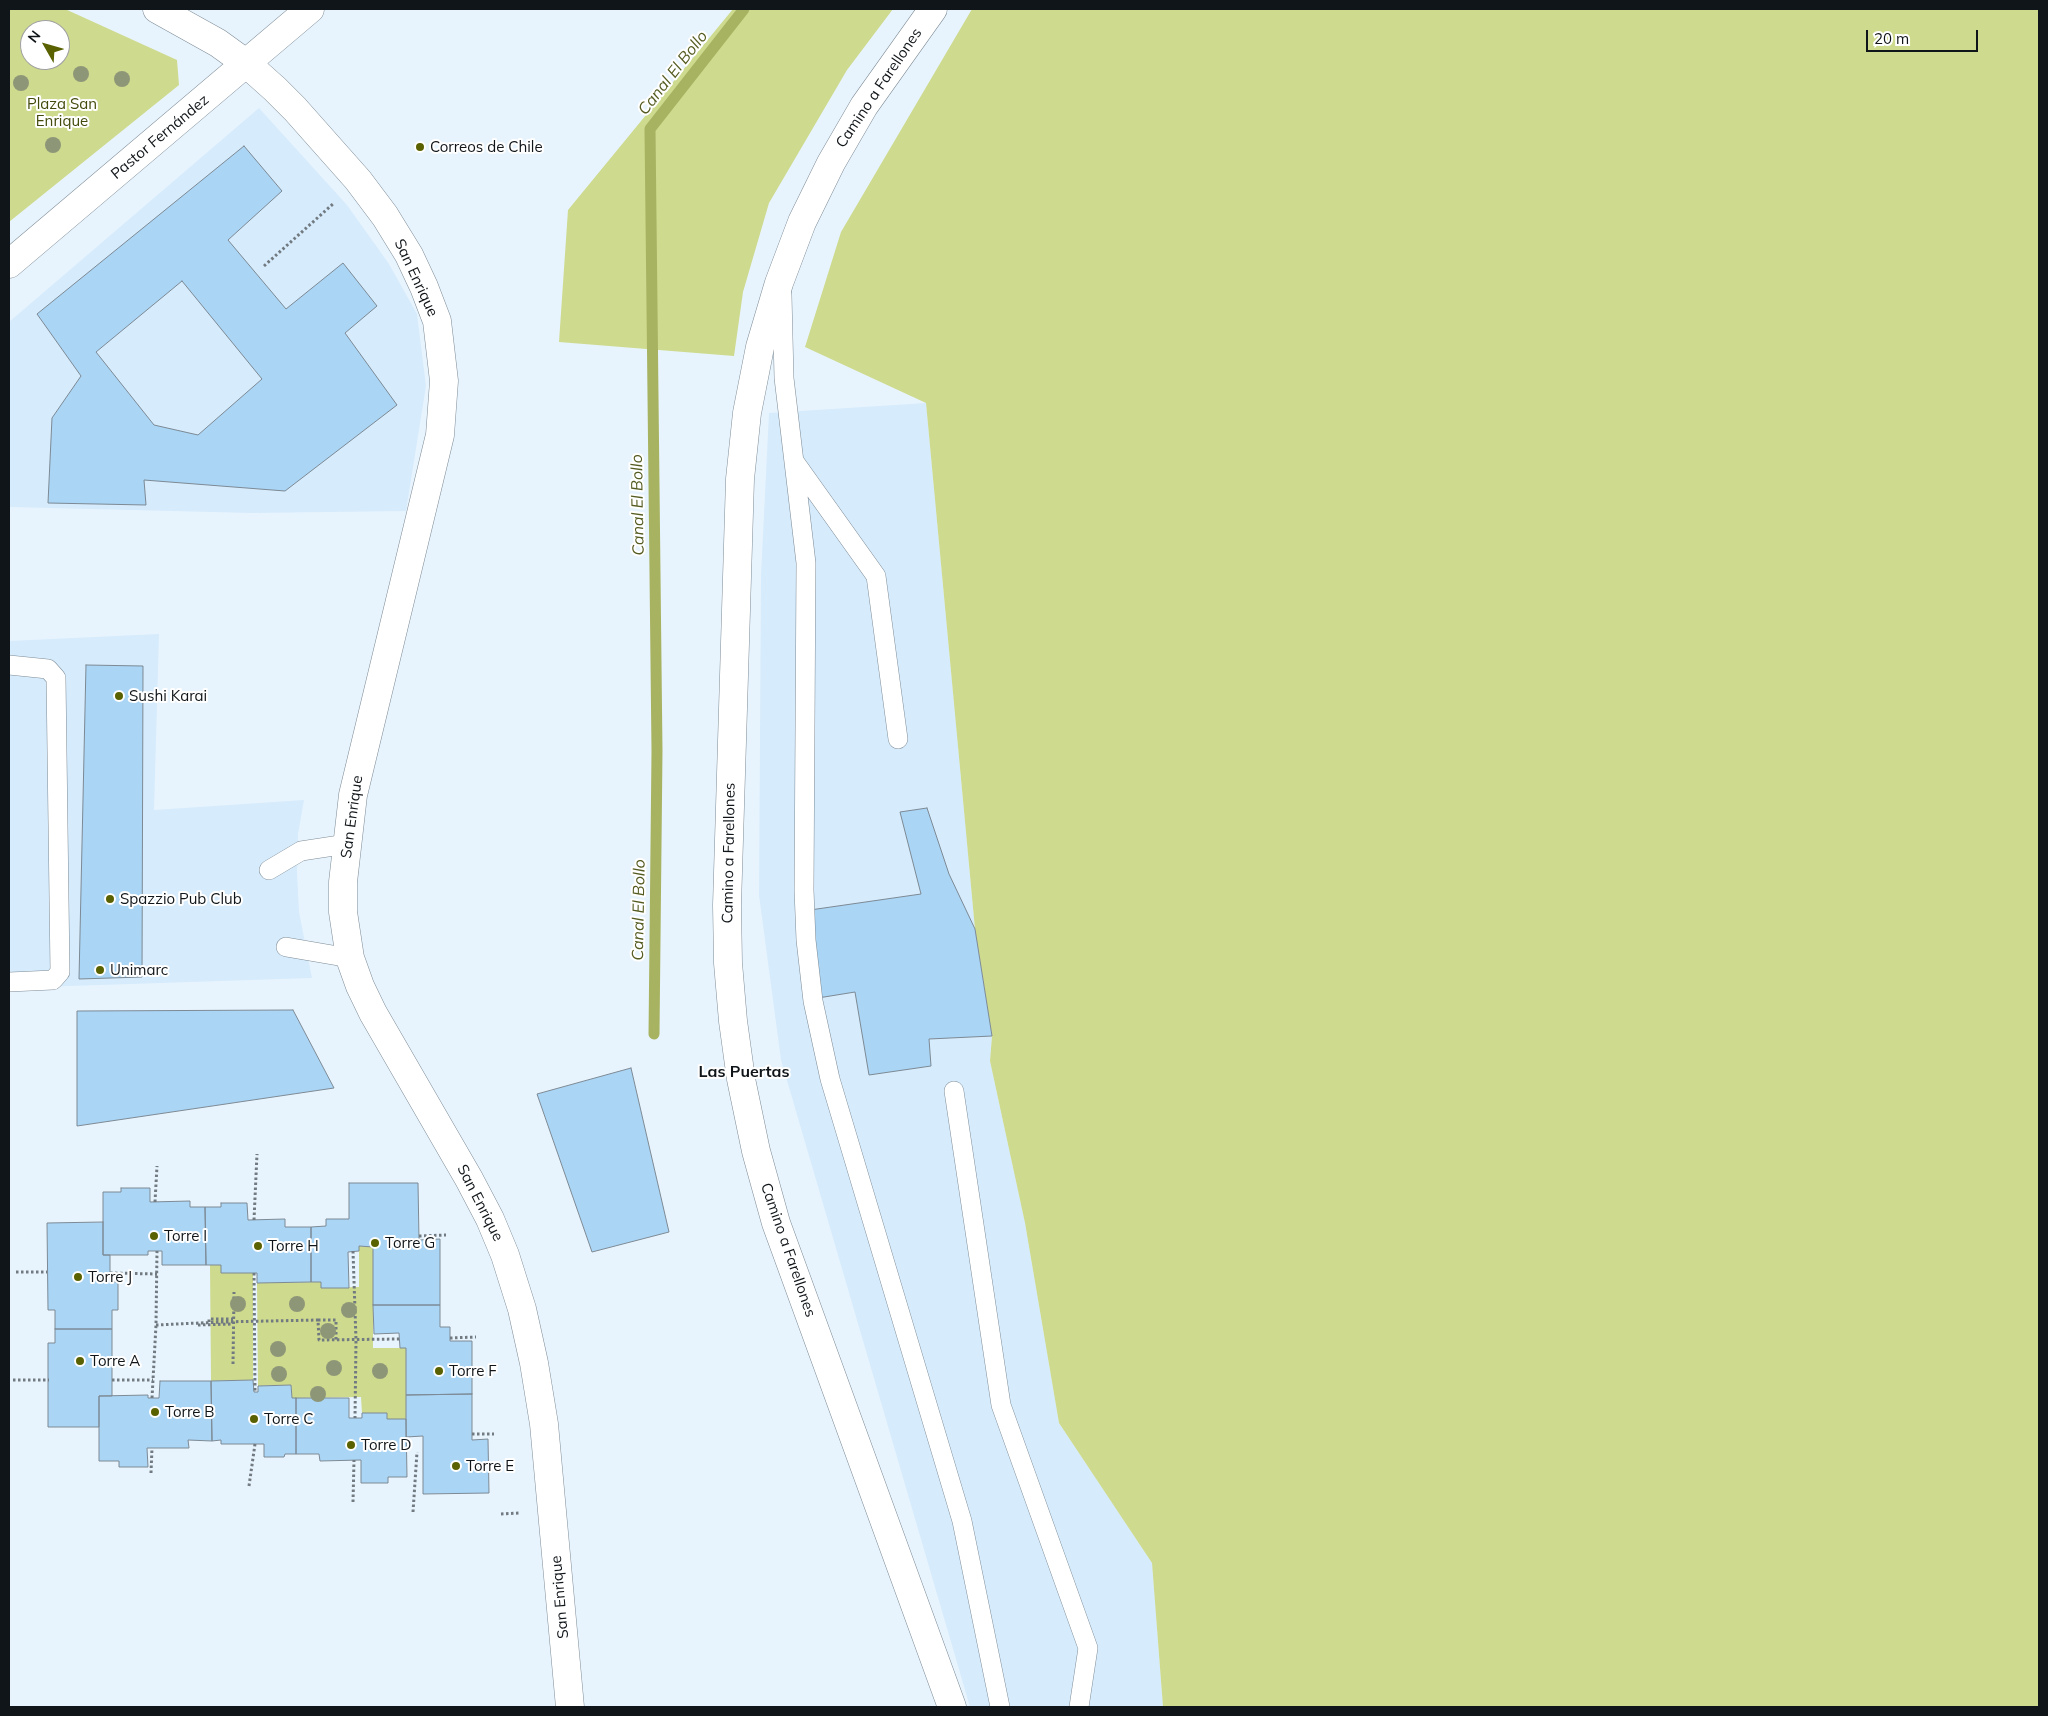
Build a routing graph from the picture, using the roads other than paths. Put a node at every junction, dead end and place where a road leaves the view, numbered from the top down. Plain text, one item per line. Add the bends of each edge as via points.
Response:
1 (157, 9) edge
2 (310, 9) edge
3 (933, 9) edge
4 (247, 64) junction
5 (9, 264) edge
6 (779, 283) junction
7 (794, 460) junction
8 (9, 665) edge
9 (898, 739) dead end
10 (346, 844) junction
11 (269, 870) dead end
12 (286, 947) dead end
13 (350, 958) junction
14 (9, 982) edge
15 (954, 1091) dead end
16 (570, 1707) edge
17 (952, 1707) edge
18 (1000, 1707) edge
19 (1078, 1707) edge

1 - 4 street, San Enrique via 218,43
2 - 4 street, Pastor Fernández
3 - 6 street, Camino a Farellones via 864,106 831,163 802,222
4 - 5 street, Pastor Fernández
4 - 10 street, San Enrique via 295,109 358,180 385,216 409,254 437,321 444,381 440,435 353,794
6 - 7 lane via 782,290 784,378
6 - 17 street, Camino a Farellones via 760,347 747,413 740,479 727,905 732,1021 756,1152 776,1223
7 - 9 lane via 876,576
7 - 18 lane via 806,563 804,890 813,1001 830,1079 962,1521
8 - 14 lane via 48,669 56,678 60,972 53,980
10 - 11 lane via 301,851
10 - 13 street, San Enrique via 343,912
12 - 13 lane
13 - 16 street, San Enrique via 373,1013 490,1219 522,1309 544,1424
15 - 19 lane via 1001,1405 1088,1648

